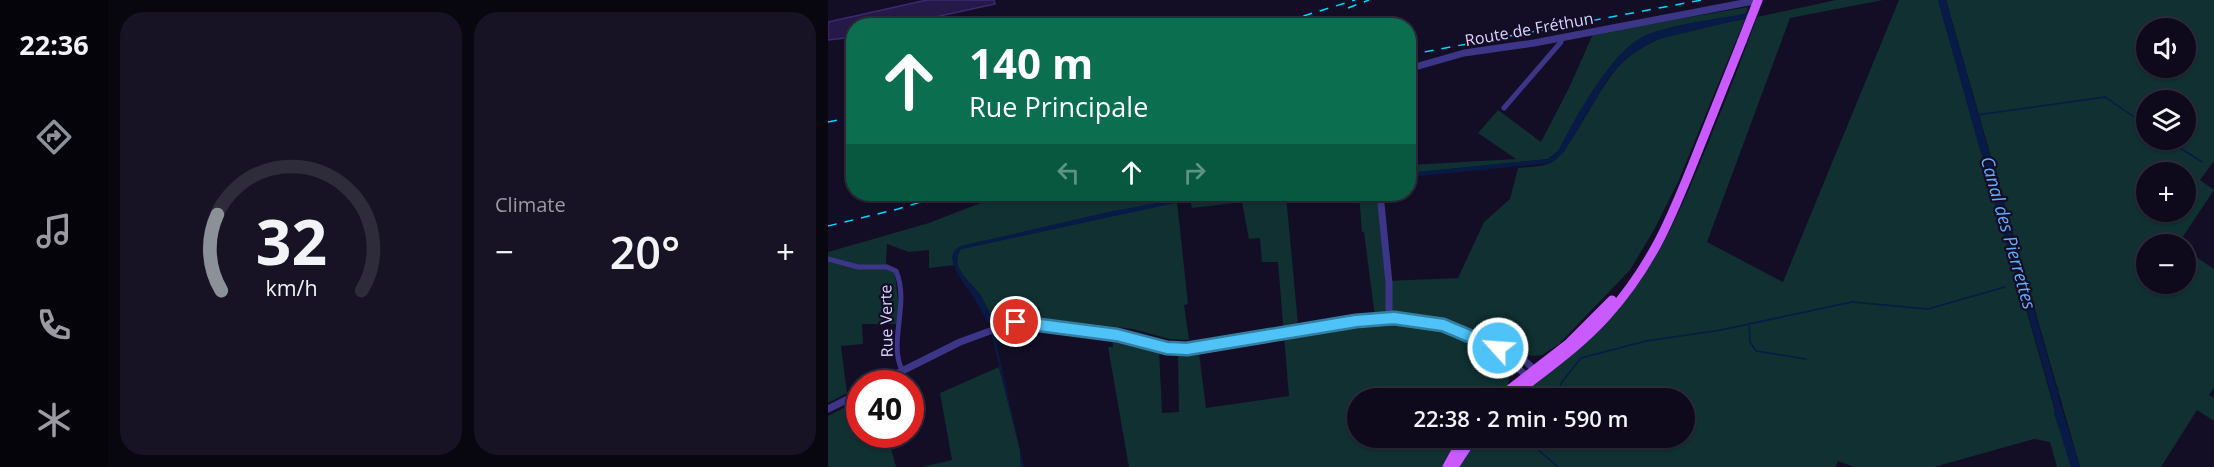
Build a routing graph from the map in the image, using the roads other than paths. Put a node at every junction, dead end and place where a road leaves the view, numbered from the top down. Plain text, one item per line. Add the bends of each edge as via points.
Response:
1 (1760, 0) edge
2 (1560, 38) junction
3 (1416, 67) edge
4 (1504, 108) dead end
5 (1381, 201) edge
6 (828, 259) edge
7 (1389, 318) junction
8 (1486, 342) junction
9 (902, 370) joint
10 (1538, 372) junction
11 (1528, 379) junction
12 (1514, 388) edge
13 (1519, 388) edge
14 (846, 400) edge
15 (828, 409) edge
16 (1457, 448) edge
17 (1466, 448) edge
18 (1447, 467) edge
19 (1454, 467) edge

1 - 2 street, Route de Fréthun
1 - 10 main road, bridge via 1667,229 1627,291 1582,341
2 - 3 street, Route de Fréthun via 1464,53
2 - 4 street via 1561,42
5 - 7 street
6 - 9 street, Rue Verte via 896,271 902,307 897,355
7 - 8 street via 1439,324
7 - 9 street via 1187,349 1167,348 1126,336 1016,322
8 - 10 street via 1524,360
8 - 11 street via 1509,358
10 - 11 main road
11 - 12 main road
11 - 13 main road
14 - 15 street
16 - 18 main road
17 - 19 main road

